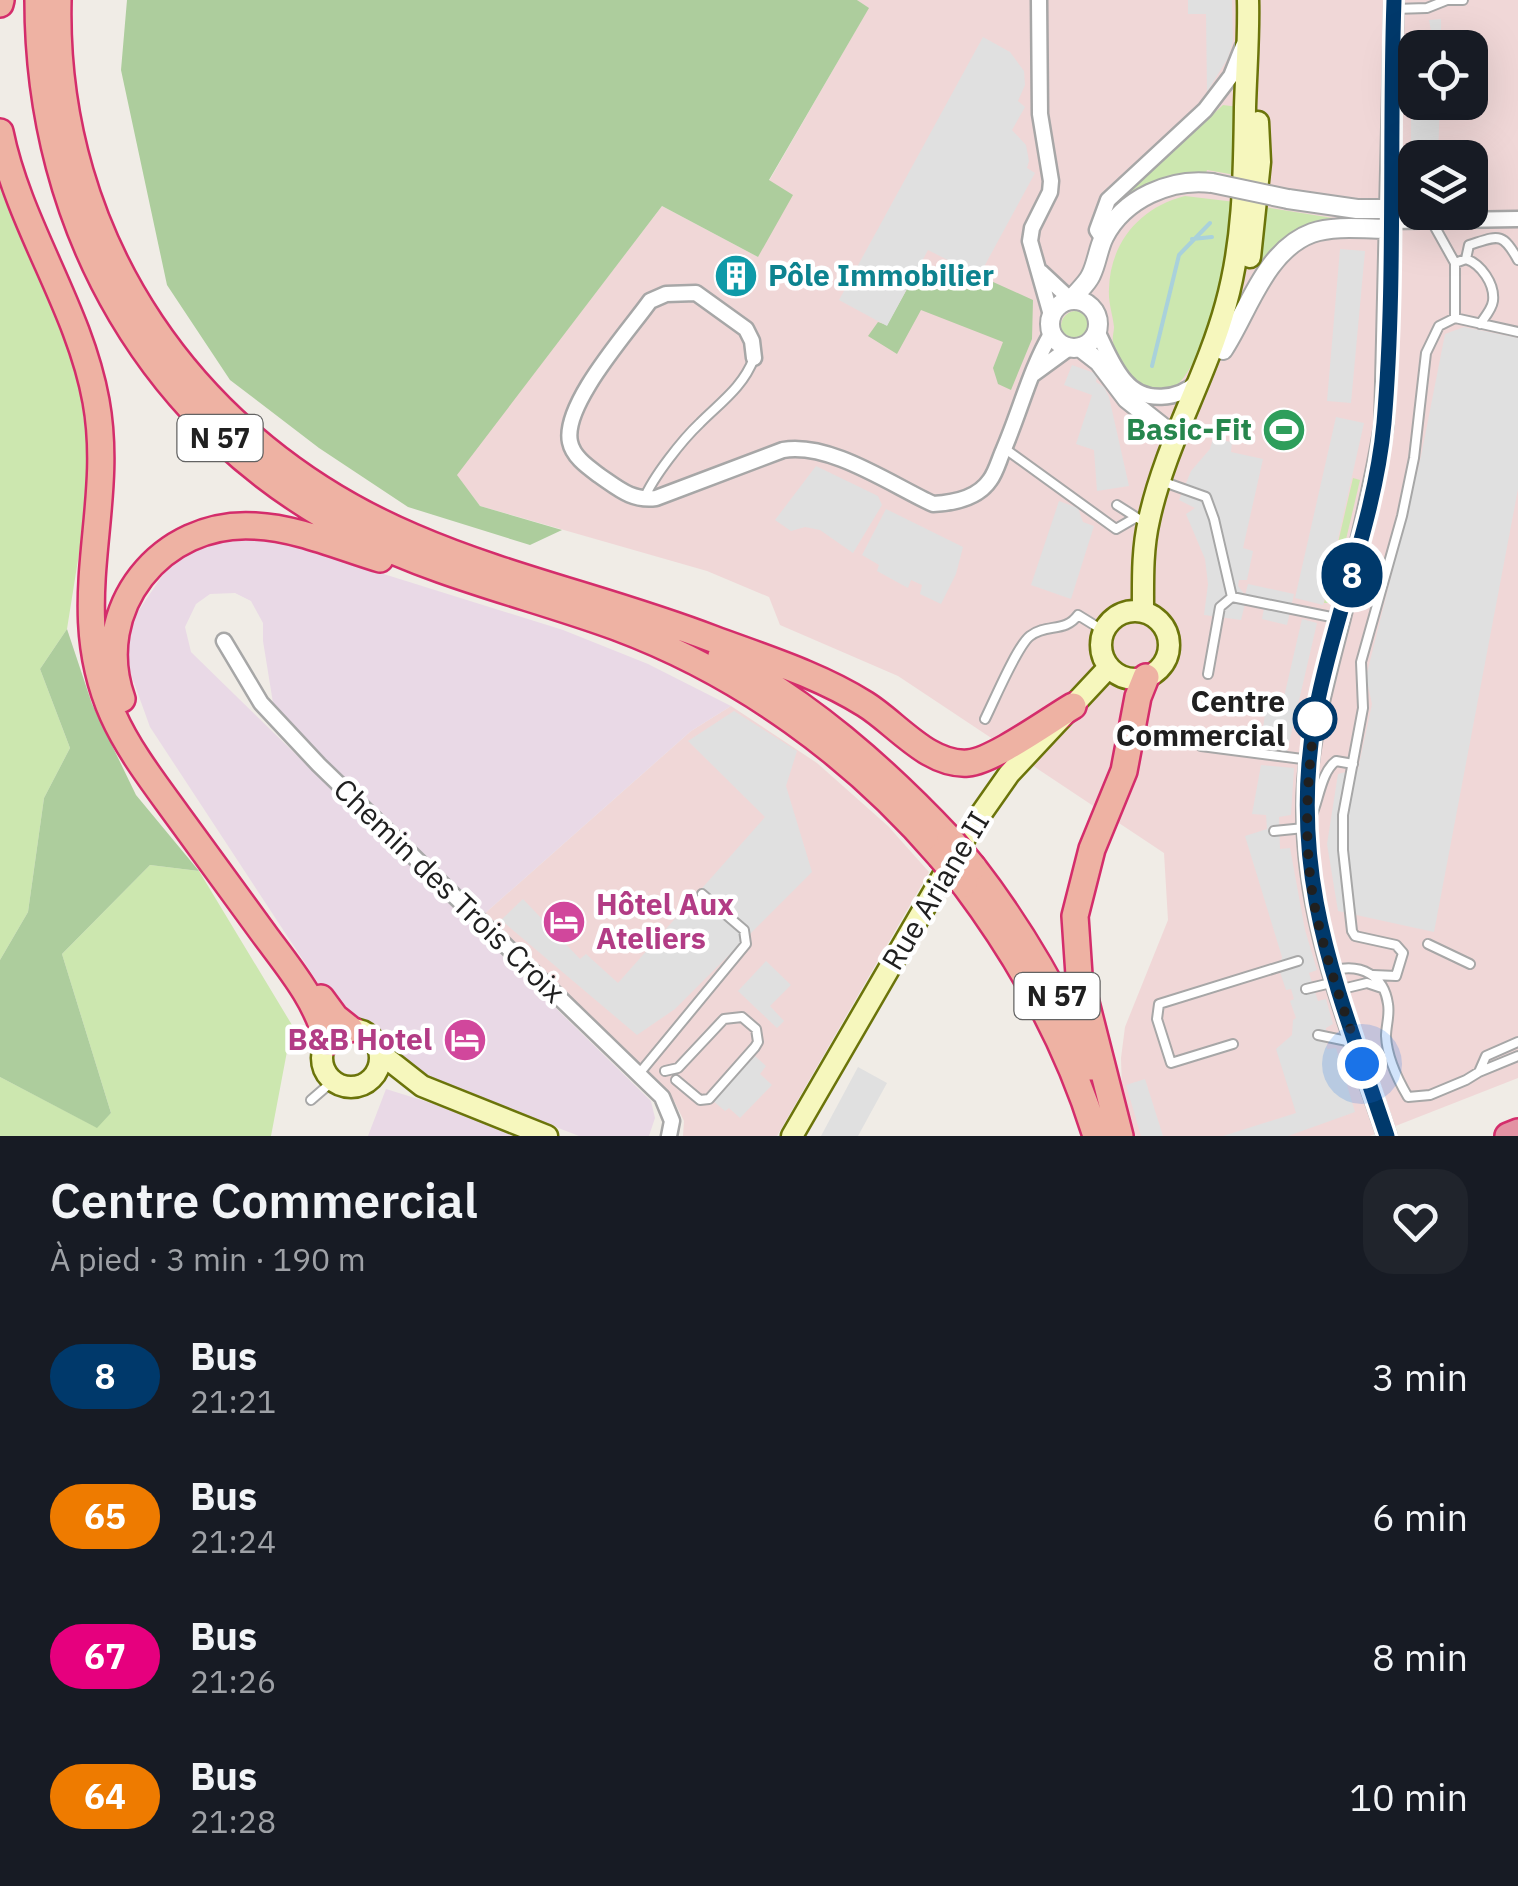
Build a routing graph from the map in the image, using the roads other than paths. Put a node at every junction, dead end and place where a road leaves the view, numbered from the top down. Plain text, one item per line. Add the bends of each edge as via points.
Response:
1 (38, 0) edge
2 (58, 0) edge
3 (1039, 0) edge
4 (1248, 0) edge
5 (1463, 0) edge
6 (1394, 12) edge
7 (1249, 26) junction
8 (1245, 104) junction
9 (1205, 110) junction
10 (1258, 123) junction
11 (0, 132) edge
12 (1488, 219) edge
13 (1518, 219) edge
14 (1390, 220) junction
15 (1398, 220) edge
16 (1437, 230) edge
17 (1103, 240) junction
18 (1466, 258) junction
19 (1518, 260) edge
20 (1455, 263) junction
21 (1036, 268) junction
22 (1071, 300) junction
23 (1455, 318) junction
24 (1051, 324) junction
25 (1480, 324) junction
26 (1097, 330) junction
27 (1518, 332) edge
28 (1075, 348) junction
29 (1223, 350) junction
30 (754, 358) joint
31 (1032, 376) junction
32 (1202, 376) junction
33 (1194, 397) junction
34 (1174, 442) junction
35 (1004, 448) junction
36 (1160, 481) junction
37 (644, 500) junction
38 (1117, 505) dead end
39 (1142, 520) junction
40 (1232, 597) junction
41 (544, 603) junction
42 (607, 604) junction
43 (1143, 612) junction
44 (1341, 620) junction
45 (1104, 630) junction
46 (224, 641) dead end
47 (1109, 666) junction
48 (1208, 674) dead end
49 (1146, 677) junction
50 (1074, 706) junction
51 (985, 719) dead end
52 (1201, 746) dead end
53 (1310, 760) junction
54 (1353, 764) junction
55 (1307, 828) junction
56 (1274, 831) dead end
57 (945, 847) junction
58 (968, 876) junction
59 (702, 894) dead end
60 (1428, 944) dead end
61 (1298, 961) dead end
62 (1470, 964) dead end
63 (1373, 975) junction
64 (1335, 981) junction
65 (1306, 989) dead end
66 (1384, 989) junction
67 (350, 1029) junction
68 (1318, 1035) dead end
69 (327, 1042) junction
70 (1518, 1042) edge
71 (1355, 1043) junction
72 (1234, 1044) dead end
73 (380, 1052) junction
74 (1518, 1056) edge
75 (666, 1071) dead end
76 (1479, 1072) junction
77 (638, 1075) junction
78 (676, 1080) dead end
79 (333, 1081) junction
80 (368, 1082) junction
81 (422, 1086) junction
82 (310, 1100) dead end
83 (1518, 1132) edge
84 (547, 1136) edge
85 (669, 1136) edge
86 (792, 1136) edge
87 (1096, 1136) edge
88 (1120, 1136) edge
89 (1387, 1136) edge
90 (1508, 1136) edge

1 - 41 highway, N 57 via 46,120 70,207 127,325 181,397 240,456 324,516 415,560
2 - 42 highway, N 57 via 64,100 89,202 143,312 205,394 281,463 365,515
3 - 21 street via 1040,114 1051,181 1032,228
4 - 7 main road
5 - 6 lane
6 - 14 street
7 - 8 main road
7 - 9 street via 1231,76
7 - 10 main road
8 - 9 street via 1224,99
8 - 10 street
8 - 32 main road via 1237,257
9 - 17 street via 1108,200 1097,230
10 - 29 main road via 1255,228 1245,286
11 - 69 highway via 20,204 78,338 96,403 100,473 89,620 106,698 160,790 311,1001
12 - 13 street
14 - 15 street
14 - 17 street, bridge via 1186,182 1154,191
14 - 29 street via 1296,240 1279,255
14 - 44 street via 1384,425
16 - 20 lane
17 - 22 street via 1091,277
18 - 19 lane via 1469,245 1498,236
18 - 20 lane
18 - 25 lane via 1483,271 1492,292 1493,304
20 - 23 lane
21 - 22 street
21 - 24 street
22 - 24 street via 1059,305
22 - 26 street via 1092,308
23 - 25 lane
23 - 54 lane via 1438,326 1426,353 1408,489 1361,662 1363,708
24 - 28 street
24 - 31 street
25 - 27 lane
26 - 28 street
26 - 32 street via 1124,381 1138,392 1174,396
28 - 31 street
28 - 34 street via 1099,362
29 - 33 main road
30 - 37 lane via 748,376 698,425
30 - 37 street via 746,329 696,294 650,301 574,407 569,440 574,454 631,498
31 - 35 street
32 - 33 main road
33 - 34 main road
34 - 36 main road
35 - 37 street via 989,482 962,500 933,504 821,450 800,447
35 - 39 lane via 1116,529
36 - 39 main road
36 - 40 lane via 1206,497
38 - 39 lane
39 - 43 main road
40 - 44 lane
40 - 48 lane via 1220,607
41 - 57 highway, N 57 via 697,663 781,714
41 - 67 highway via 254,526 214,529 176,544 146,569 126,598 114,661 131,720 210,842 330,1011
42 - 50 highway, N 57 via 846,693 950,761 998,754
42 - 57 highway, N 57 via 701,645 788,696 870,759
43 - 45 main road via 1116,616
43 - 49 main road via 1159,621 1169,646 1164,663
44 - 53 street
45 - 47 main road via 1102,653
45 - 51 lane via 1078,615 1072,624 1027,638
46 - 77 street, Chemin des Trois Croix via 262,703 320,765
47 - 49 main road via 1122,676
47 - 50 main road, Rue Ariane II
49 - 88 highway via 1124,771 1088,860 1074,916 1079,975
50 - 86 main road, Rue Ariane II via 1009,774 969,831
52 - 53 lane
53 - 55 street
54 - 55 lane via 1336,761 1327,768
54 - 63 lane via 1343,850 1355,936 1404,953 1396,976
55 - 56 lane
55 - 64 street via 1315,906
57 - 58 highway, N 57, bridge
58 - 87 highway, N 57 via 1046,1013
58 - 88 highway, N 57 via 1004,909 1045,973
59 - 77 lane via 744,930 746,944
60 - 62 lane
61 - 72 lane via 1160,1004 1170,1064
63 - 64 lane via 1360,968
63 - 66 lane
64 - 65 lane
64 - 66 lane
64 - 71 street
66 - 76 lane via 1386,1038 1408,1097 1430,1096
67 - 69 main road
67 - 73 main road via 372,1038
68 - 71 lane
69 - 79 main road via 323,1067
70 - 76 lane via 1486,1056
71 - 89 street
73 - 80 main road
73 - 81 main road
74 - 76 lane
75 - 78 lane via 682,1064 724,1018 742,1016 756,1029 755,1048 709,1099 700,1100
77 - 85 street, Chemin des Trois Croix via 662,1097 672,1120
79 - 80 main road via 350,1088
79 - 82 lane
80 - 81 main road
81 - 84 main road
83 - 90 highway

